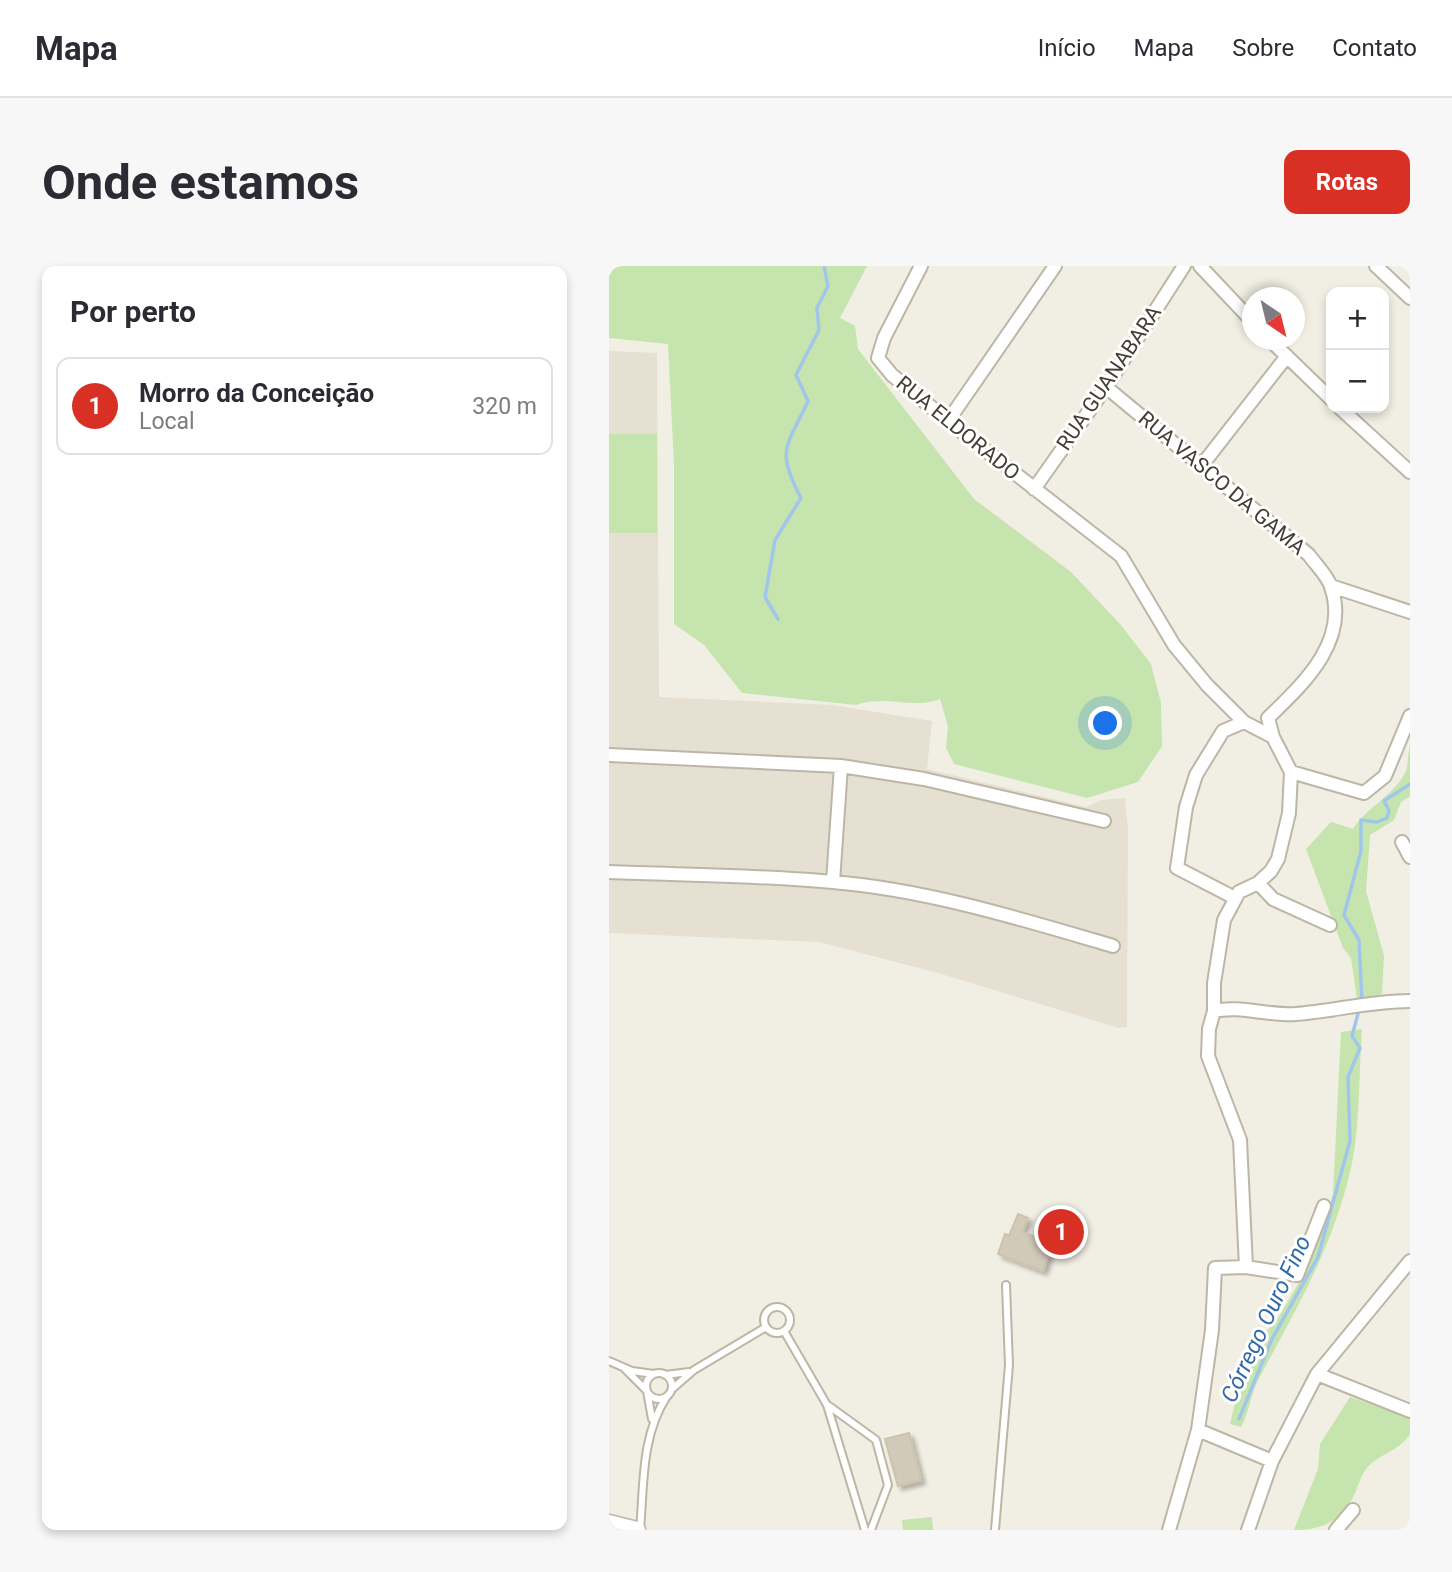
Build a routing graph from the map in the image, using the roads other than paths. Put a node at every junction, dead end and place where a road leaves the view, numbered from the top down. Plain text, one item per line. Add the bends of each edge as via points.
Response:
1 (921, 266) edge
2 (1055, 266) edge
3 (1184, 266) edge
4 (1376, 266) edge
5 (1206, 269) edge
6 (1410, 298) edge
7 (1242, 310) edge
8 (1281, 350) edge
9 (1287, 356) junction
10 (1106, 387) junction
11 (1326, 394) edge
12 (1345, 413) edge
13 (948, 421) junction
14 (1202, 465) junction
15 (1410, 472) edge
16 (1034, 489) junction
17 (1331, 586) junction
18 (1410, 612) edge
19 (1410, 716) edge
20 (1244, 722) junction
21 (1273, 737) junction
22 (609, 755) edge
23 (841, 766) junction
24 (1291, 772) junction
25 (1104, 821) dead end
26 (1402, 842) dead end
27 (1410, 857) edge
28 (609, 872) edge
29 (834, 882) junction
30 (1258, 883) junction
31 (1235, 898) junction
32 (1330, 925) dead end
33 (1113, 946) dead end
34 (1410, 1001) edge
35 (1214, 1011) junction
36 (1324, 1206) dead end
37 (1410, 1261) edge
38 (1246, 1267) junction
39 (1006, 1285) dead end
40 (766, 1327) junction
41 (784, 1331) junction
42 (609, 1362) edge
43 (624, 1368) junction
44 (694, 1370) junction
45 (656, 1374) junction
46 (1317, 1374) junction
47 (665, 1375) junction
48 (671, 1389) junction
49 (647, 1391) junction
50 (667, 1396) junction
51 (827, 1405) junction
52 (1410, 1411) edge
53 (651, 1428) junction
54 (1198, 1430) junction
55 (1272, 1461) junction
56 (1353, 1510) dead end
57 (609, 1523) edge
58 (638, 1530) edge
59 (865, 1530) edge
60 (871, 1530) edge
61 (995, 1530) edge
62 (1169, 1530) edge
63 (1248, 1530) edge
64 (1336, 1530) edge

1 - 13 street, RUA ELDORADO via 878,358
2 - 13 street
3 - 10 street, RUA GUANABARA
4 - 6 street
5 - 7 street
8 - 9 street
9 - 11 street
9 - 14 street
10 - 14 street, RUA VASCO DA GAMA
10 - 16 street, RUA GUANABARA
12 - 15 street
13 - 16 street, RUA ELDORADO
14 - 17 street, RUA VASCO DA GAMA via 1309,555
16 - 20 street, RUA ELDORADO via 1121,556 1174,645
17 - 18 street
17 - 21 street via 1334,626 1325,651 1304,684 1268,718
19 - 24 street via 1385,776 1364,793
20 - 21 street
20 - 31 street via 1223,731 1196,775 1177,868
21 - 24 street
22 - 23 street
23 - 25 street via 924,779
23 - 29 street
24 - 30 street via 1289,813 1278,859
26 - 27 street
28 - 29 street
29 - 33 street via 947,901
30 - 31 street
30 - 32 street via 1273,899
31 - 35 street via 1224,920
34 - 35 street via 1297,1014
35 - 38 street via 1207,1056 1240,1140
36 - 38 street via 1297,1275
37 - 46 street
38 - 54 street via 1215,1268
39 - 61 lane via 1009,1365
40 - 41 lane via 773,1333
40 - 41 lane via 765,1315 779,1307 790,1317
40 - 44 lane
41 - 51 lane
42 - 43 lane
43 - 45 lane
43 - 49 lane
44 - 47 lane
44 - 48 lane
45 - 47 lane
45 - 49 lane via 647,1382
46 - 52 street
46 - 55 street
47 - 48 lane
48 - 50 lane
49 - 50 lane via 656,1398
49 - 53 lane
50 - 53 lane
51 - 59 lane
51 - 60 lane via 876,1440 888,1485
53 - 58 lane
54 - 55 street
54 - 62 street
55 - 63 street
56 - 64 street
57 - 58 street

